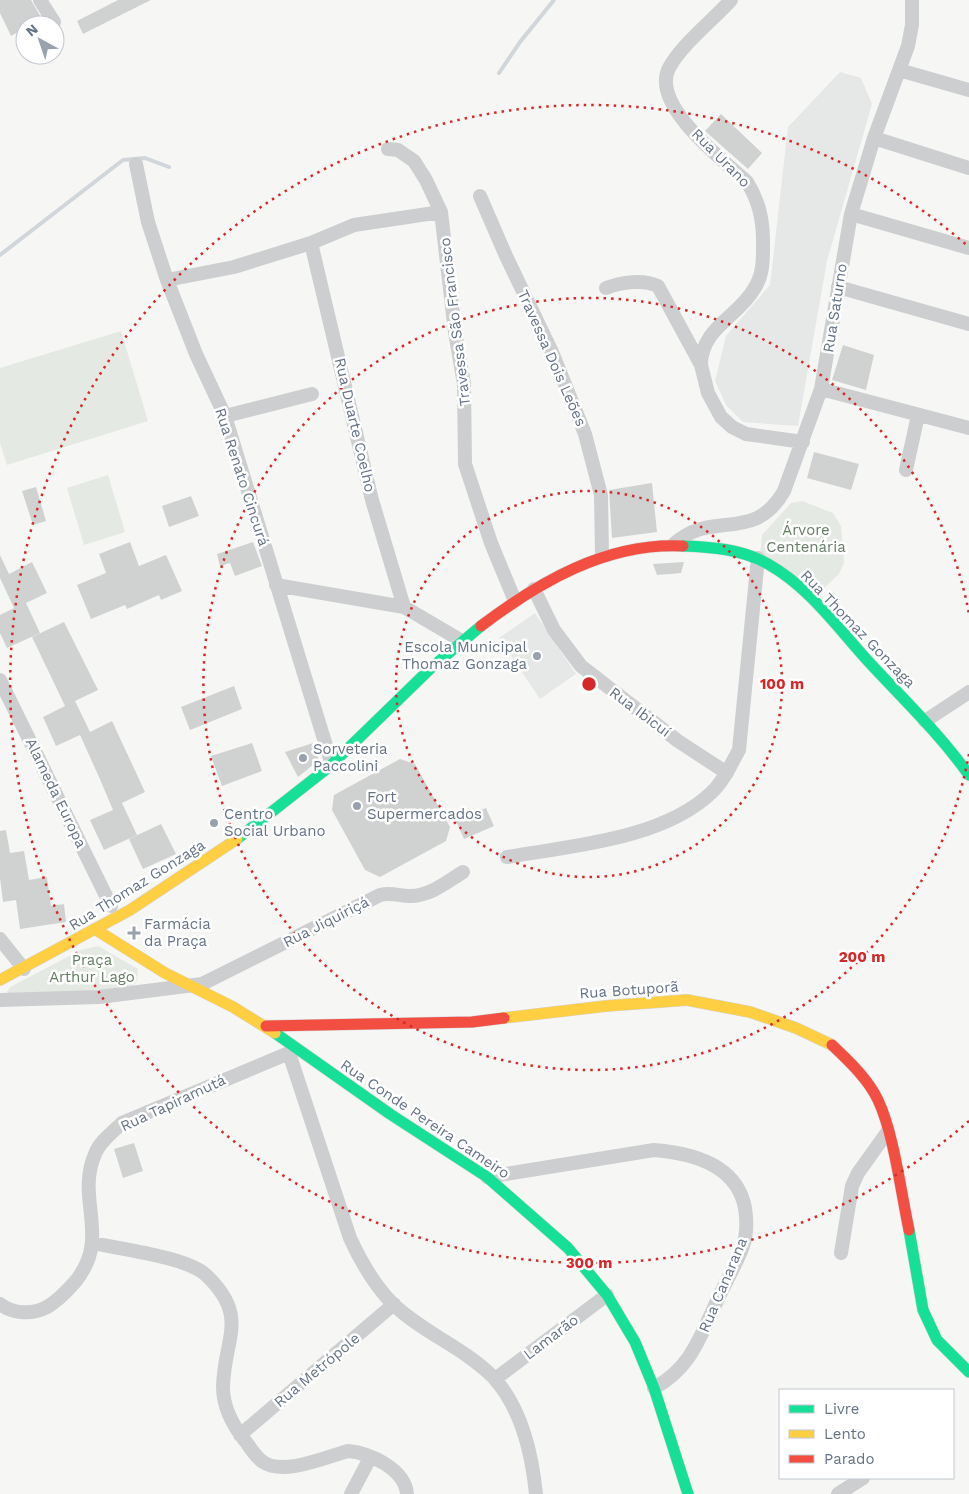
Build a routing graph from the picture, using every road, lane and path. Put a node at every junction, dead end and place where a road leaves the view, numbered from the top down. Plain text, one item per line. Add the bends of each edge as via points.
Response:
1 (40, 0) edge
2 (731, 0) edge
3 (912, 0) edge
4 (50, 15) edge
5 (899, 70) junction
6 (969, 90) edge
7 (874, 138) junction
8 (388, 149) dead end
9 (136, 164) dead end
10 (969, 168) edge
11 (480, 196) dead end
12 (441, 212) junction
13 (851, 214) junction
14 (311, 243) junction
15 (969, 248) edge
16 (167, 280) junction
17 (838, 287) junction
18 (606, 288) dead end
19 (969, 324) edge
20 (701, 365) junction
21 (821, 389) junction
22 (312, 394) dead end
23 (918, 415) junction
24 (225, 416) junction
25 (969, 428) edge
26 (803, 442) junction
27 (906, 470) dead end
28 (674, 544) junction
29 (602, 556) junction
30 (758, 558) junction
31 (276, 585) junction
32 (534, 589) junction
33 (515, 601) junction
34 (404, 607) junction
35 (462, 641) junction
36 (0, 680) edge
37 (969, 692) edge
38 (926, 721) junction
39 (332, 765) junction
40 (727, 773) junction
41 (969, 775) edge
42 (506, 857) dead end
43 (463, 872) dead end
44 (111, 906) dead end
45 (98, 931) junction
46 (0, 939) edge
47 (24, 969) junction
48 (0, 980) edge
49 (190, 987) junction
50 (0, 1000) edge
51 (266, 1026) junction
52 (291, 1050) junction
53 (888, 1131) junction
54 (487, 1177) junction
55 (93, 1243) junction
56 (841, 1253) dead end
57 (607, 1295) junction
58 (0, 1304) edge
59 (394, 1304) junction
60 (969, 1372) edge
61 (495, 1380) junction
62 (654, 1388) junction
63 (240, 1435) junction
64 (370, 1458) junction
65 (861, 1479) edge
66 (351, 1494) edge
67 (407, 1494) edge
68 (536, 1494) edge
69 (688, 1494) edge
70 (838, 1494) edge

1 - 4 street
2 - 20 street, Rua Urano via 678,55 666,78 666,88 677,114 754,192 763,234 763,266 755,288 717,328 701,351
3 - 5 street, Rua Saturno via 912,25
5 - 6 street
5 - 7 street, Rua Saturno
7 - 10 street
7 - 13 street, Rua Saturno
8 - 12 street, Travessa São Francisco via 398,150 414,161
9 - 16 street, Rua Renato Cincurá via 148,222
11 - 29 street, Travessa Dois Leões via 585,434 601,495
12 - 14 street via 354,225
12 - 33 street, Travessa São Francisco via 464,384 465,464 491,543
13 - 15 street
13 - 17 street, Rua Saturno
14 - 16 street via 234,267
14 - 34 street, Rua Duarte Coelho via 372,500
16 - 24 street, Rua Renato Cincurá
17 - 19 street
17 - 21 street, Rua Saturno
18 - 20 street via 625,282 658,286
20 - 26 street via 715,407 732,427 746,434
21 - 23 street
21 - 26 street, Rua Saturno
22 - 24 street
23 - 25 street
23 - 27 street
24 - 31 street, Rua Renato Cincurá
26 - 28 street, Rua Saturno via 784,491 765,514 752,522 705,527 683,536
28 - 29 street, Rua Thomaz Gonzaga via 626,549
28 - 30 street, Rua Thomaz Gonzaga via 722,549
29 - 32 street, Rua Thomaz Gonzaga
30 - 38 street, Rua Thomaz Gonzaga via 805,592
30 - 40 street via 739,750
31 - 34 street
31 - 39 street, Rua Renato Cincurá
32 - 33 street, Rua Thomaz Gonzaga
32 - 40 street, Rua Ibicuí via 554,630 581,666 678,741
33 - 35 street, Rua Thomaz Gonzaga
34 - 35 street
35 - 39 street, Rua Thomaz Gonzaga
36 - 44 street, Alameda Europa
37 - 38 street
38 - 41 street, Rua Thomaz Gonzaga
39 - 45 street, Rua Thomaz Gonzaga via 227,846
40 - 42 street via 713,791 692,808 667,820 605,841
43 - 49 street, Rua Jiquiriçá via 418,896 390,892 380,895 214,979
45 - 47 street, Rua Thomaz Gonzaga
45 - 49 street, Rua Conde Pereira Cameiro
46 - 47 street
47 - 48 street, Rua Thomaz Gonzaga
49 - 50 street via 99,997
49 - 51 street, Rua Conde Pereira Cameiro
51 - 52 street, Rua Conde Pereira Cameiro
51 - 53 street, Rua Botuporã via 472,1022 654,1001 687,1000 726,1006 796,1028 832,1045 857,1070 878,1100
52 - 54 street, Rua Conde Pereira Cameiro
52 - 55 street, Rua Tapiramutá via 122,1123 106,1138 95,1153 90,1172 88,1194
52 - 59 street via 350,1238 362,1265
53 - 56 street via 852,1186
53 - 60 street, Rua Botuporã via 923,1310 937,1340
54 - 57 street, Rua Conde Pereira Cameiro via 568,1248
54 - 62 street, Rua Canarana via 654,1150 693,1156 731,1178 744,1203 743,1246 687,1362
55 - 58 street via 81,1274 52,1304 37,1312 22,1313
55 - 63 street via 190,1265 205,1274 227,1300 232,1333 223,1387 226,1407
57 - 61 street, Lamarão
57 - 62 street, Rua Conde Pereira Cameiro via 635,1342
59 - 61 street via 473,1360
59 - 63 street, Rua Metrópole
61 - 68 street via 524,1431 532,1459
62 - 69 street, Rua Conde Pereira Cameiro
63 - 64 street via 256,1456 276,1467 317,1461 348,1451
64 - 66 street
64 - 67 street via 390,1467 400,1476
65 - 70 street

